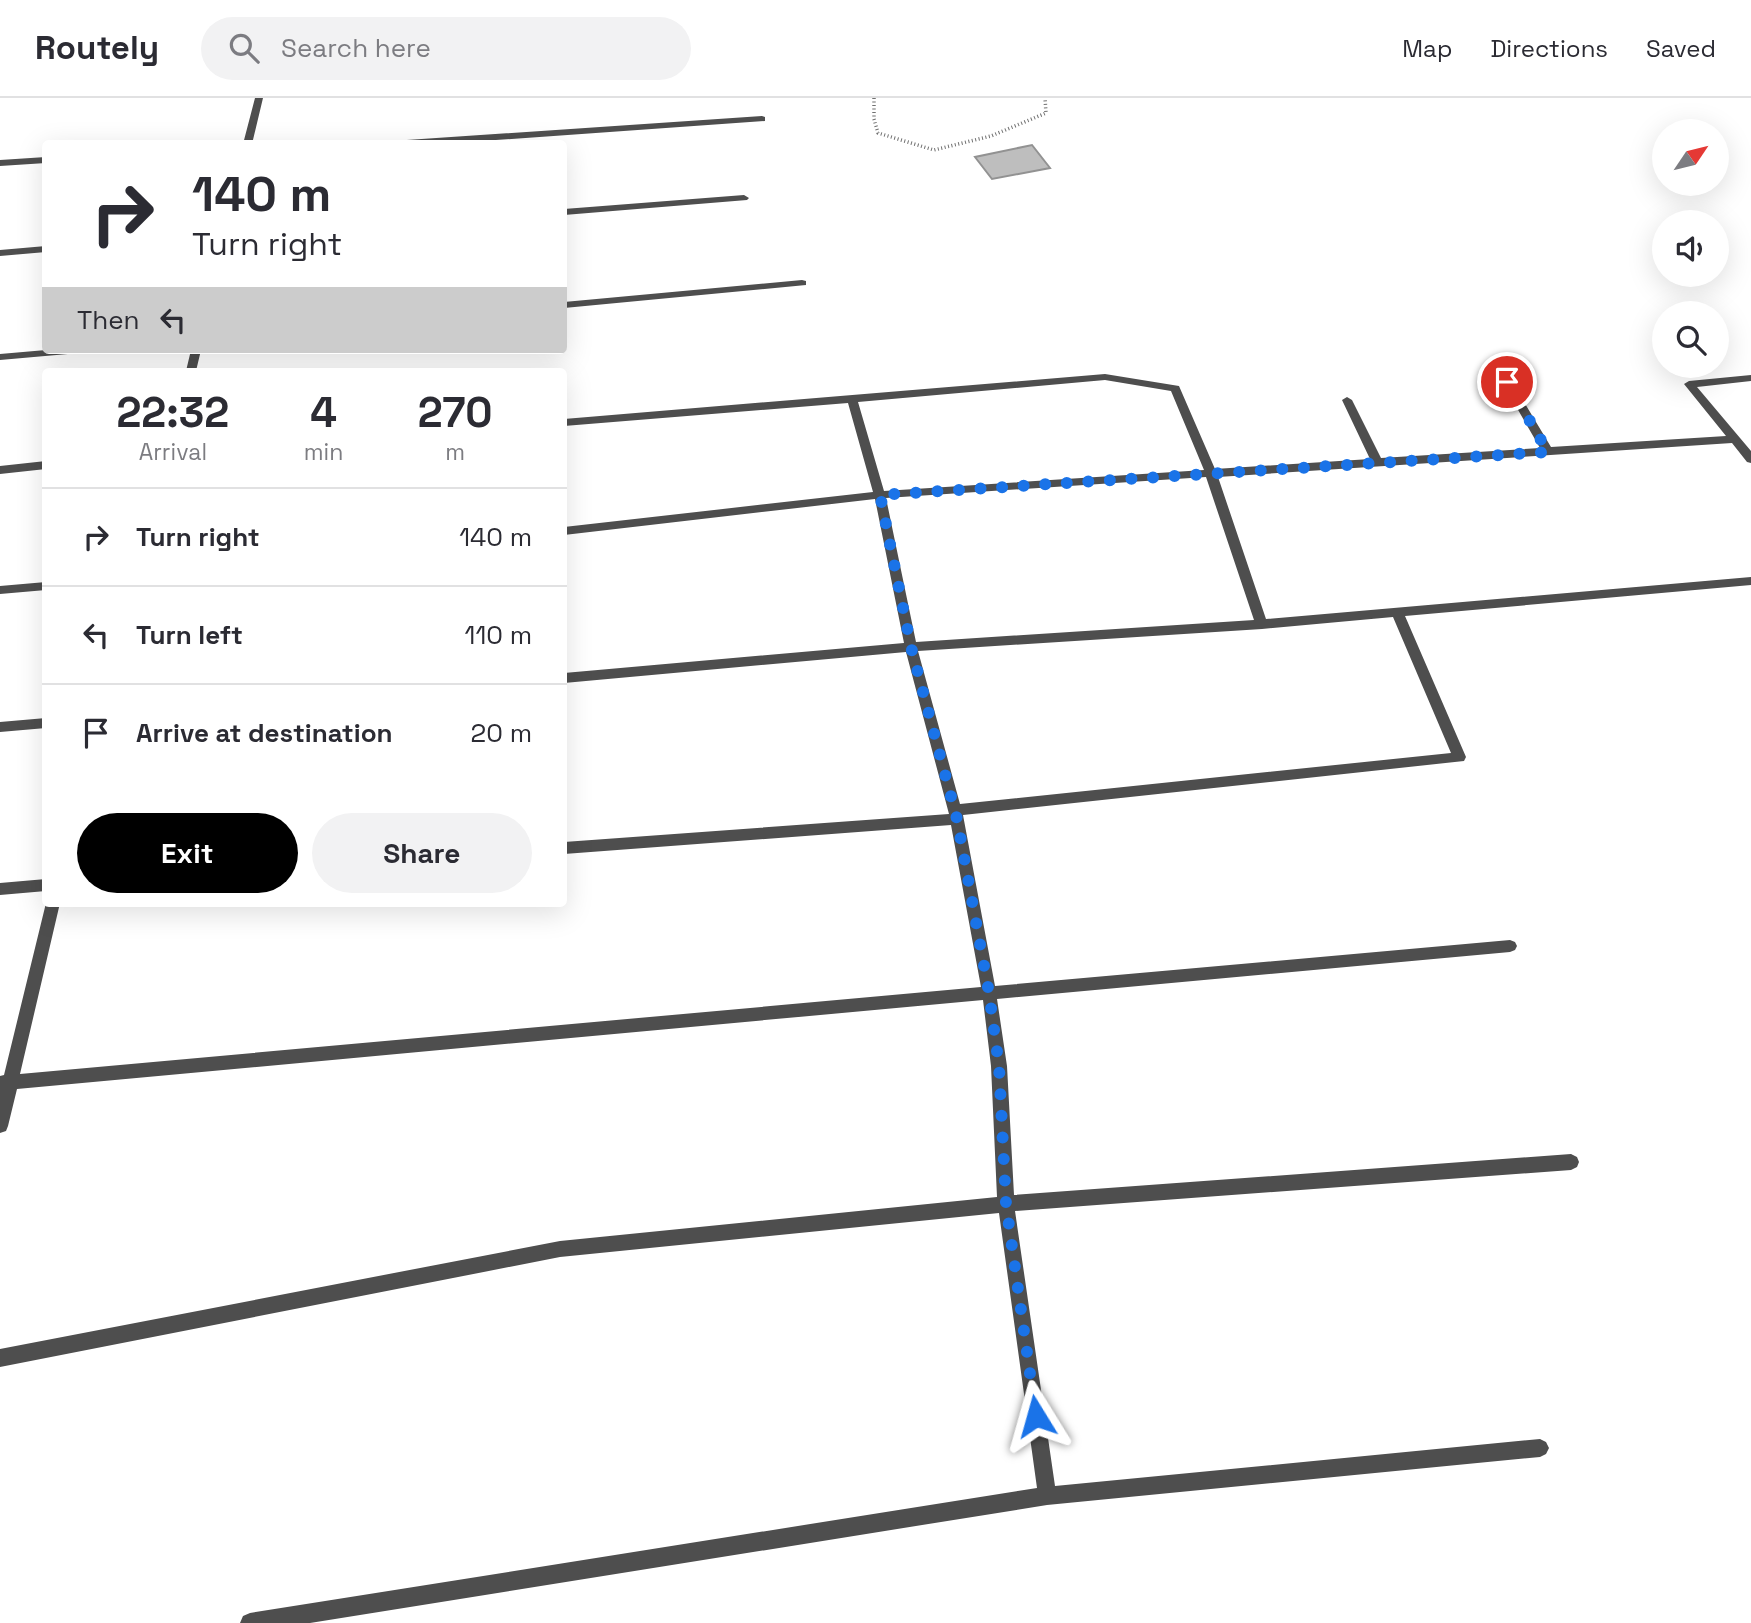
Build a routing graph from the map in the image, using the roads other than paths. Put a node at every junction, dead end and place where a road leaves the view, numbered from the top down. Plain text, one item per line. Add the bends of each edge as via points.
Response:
1 (259, 98) edge
2 (762, 119) dead end
3 (248, 140) edge
4 (451, 140) edge
5 (42, 160) edge
6 (0, 163) edge
7 (744, 198) dead end
8 (567, 212) edge
9 (42, 249) edge
10 (0, 253) edge
11 (802, 283) dead end
12 (567, 305) edge
13 (42, 353) edge
14 (0, 357) edge
15 (1751, 378) edge
16 (1507, 382) dead end
17 (852, 399) junction
18 (1347, 400) dead end
19 (567, 422) edge
20 (1735, 439) junction
21 (1548, 452) junction
22 (1751, 459) edge
23 (1378, 463) junction
24 (42, 465) edge
25 (0, 470) edge
26 (1211, 474) junction
27 (880, 495) junction
28 (567, 531) edge
29 (1751, 581) edge
30 (42, 586) edge
31 (0, 590) edge
32 (1398, 612) junction
33 (1262, 624) junction
34 (911, 647) junction
35 (567, 678) edge
36 (42, 723) edge
37 (0, 727) edge
38 (956, 815) junction
39 (567, 848) edge
40 (42, 885) edge
41 (0, 889) edge
42 (52, 907) edge
43 (1510, 946) dead end
44 (989, 993) junction
45 (5, 1083) edge
46 (0, 1126) edge
47 (1571, 1162) dead end
48 (1006, 1204) junction
49 (0, 1358) edge
50 (1540, 1448) dead end
51 (1047, 1496) junction
52 (250, 1623) edge

1 - 3 street
2 - 4 street
5 - 6 street
7 - 8 street
9 - 10 street
11 - 12 street
13 - 14 street
15 - 20 street via 1689,384
16 - 21 street
17 - 19 street
17 - 26 street via 1105,377 1175,388
17 - 27 street
18 - 23 street
20 - 21 street
20 - 22 street
21 - 23 street
23 - 26 street
24 - 25 street
26 - 27 street
26 - 33 street
27 - 28 street
27 - 34 street
29 - 32 street
30 - 31 street
32 - 33 street
32 - 38 street via 1459,757
33 - 34 street
34 - 35 street
34 - 38 street
36 - 37 street
38 - 39 street
38 - 44 street
40 - 41 street
42 - 45 street
43 - 44 street
44 - 45 street
44 - 48 street via 999,1066
45 - 46 street
47 - 48 street
48 - 49 street via 560,1249
48 - 51 street
50 - 51 street
51 - 52 street

